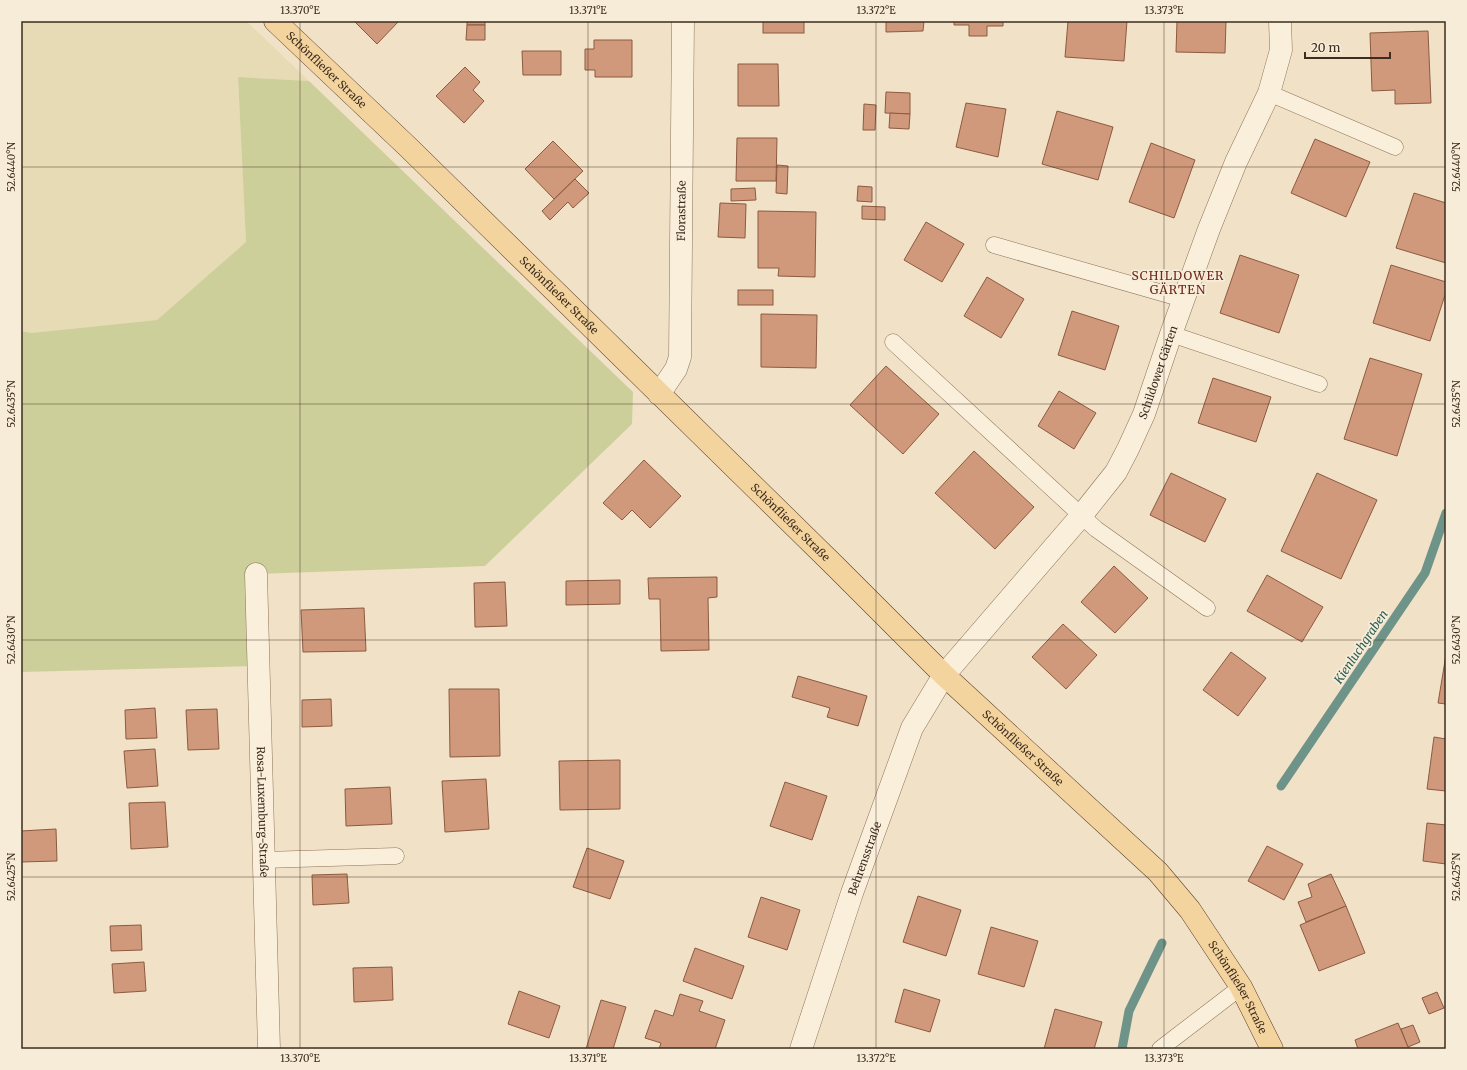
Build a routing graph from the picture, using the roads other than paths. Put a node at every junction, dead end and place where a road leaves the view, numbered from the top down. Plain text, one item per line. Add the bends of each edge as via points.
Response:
1 (275, 21) edge
2 (683, 21) edge
3 (1280, 21) edge
4 (1269, 93) junction
5 (1395, 147) dead end
6 (994, 245) dead end
7 (1183, 299) junction
8 (1171, 334) junction
9 (893, 342) dead end
10 (1318, 384) dead end
11 (659, 394) junction
12 (1081, 516) junction
13 (256, 574) dead end
14 (1207, 608) dead end
15 (944, 675) junction
16 (396, 856) dead end
17 (264, 860) junction
18 (1241, 987) junction
19 (269, 1049) edge
20 (801, 1049) edge
21 (1160, 1049) edge
22 (1272, 1049) edge

1 - 11 main road, Schönfließer Straße
2 - 11 street, Florastraße via 680,357 676,369
3 - 4 street, Schildower Gärten via 1281,50
4 - 5 lane
4 - 7 street, Schildower Gärten via 1236,162
6 - 7 lane
7 - 8 street, Schildower Gärten
8 - 10 lane
8 - 12 street, Schildower Gärten via 1144,414 1128,450 1116,472
9 - 12 lane
11 - 15 main road, Schönfließer Straße
12 - 14 lane
12 - 15 street, Schildower Gärten
13 - 17 street, Rosa-Luxemburg-Straße
15 - 18 main road, Schönfließer Straße via 1158,872 1190,910
15 - 20 street, Behrensstraße via 912,728 852,893
16 - 17 lane
17 - 19 street, Rosa-Luxemburg-Straße
18 - 21 lane
18 - 22 main road, Schönfließer Straße

